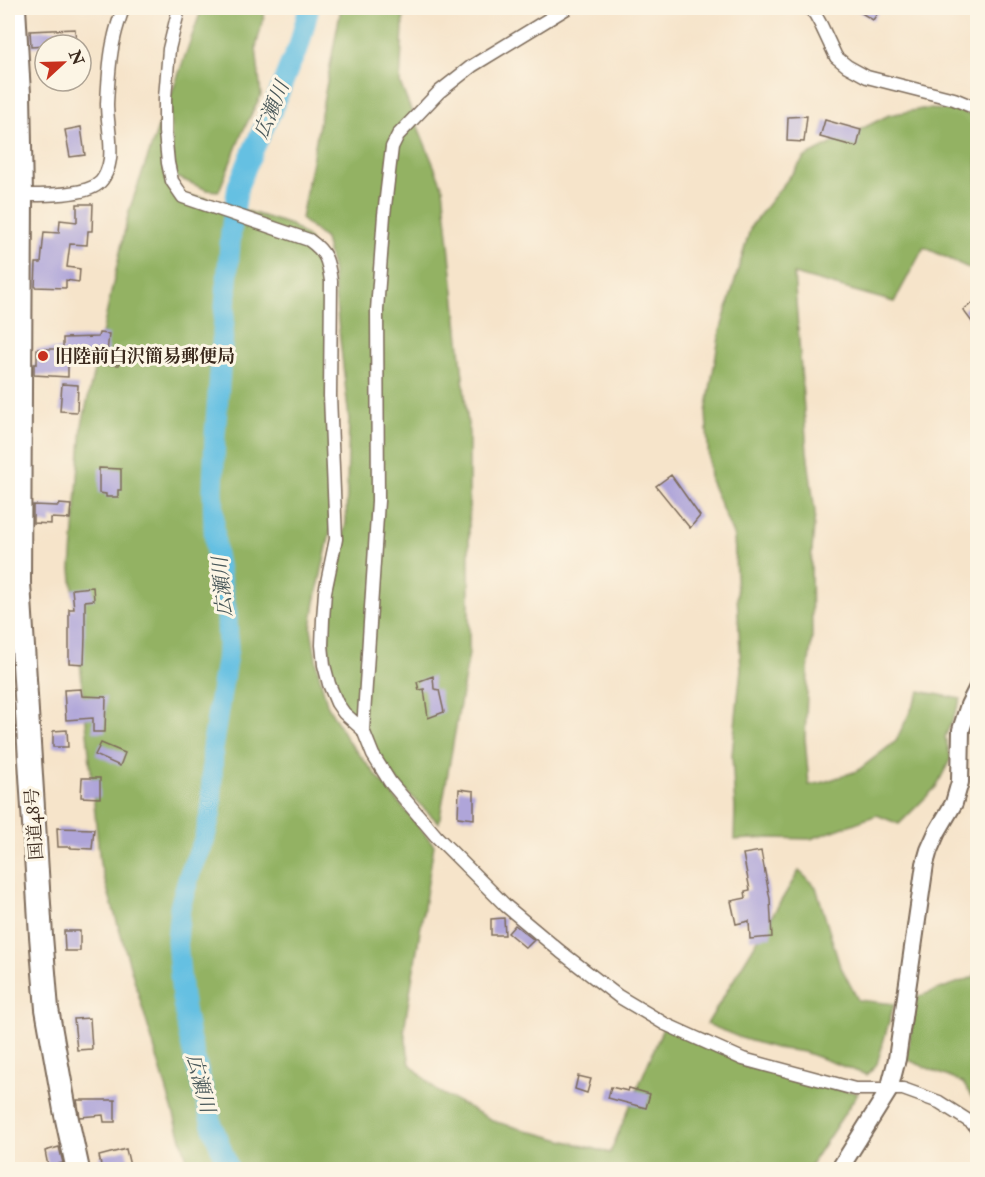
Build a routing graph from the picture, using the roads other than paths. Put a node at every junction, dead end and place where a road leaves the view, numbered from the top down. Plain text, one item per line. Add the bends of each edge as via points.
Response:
1 (14, 8) edge
2 (123, 8) edge
3 (179, 8) edge
4 (567, 8) edge
5 (809, 8) edge
6 (978, 109) edge
7 (21, 195) junction
8 (13, 504) edge
9 (978, 687) edge
10 (363, 729) junction
11 (889, 1090) junction
12 (978, 1131) edge
13 (78, 1170) edge
14 (839, 1170) edge

1 - 7 highway, 国道48号
2 - 7 street via 110,68 110,162 106,174 98,184 85,190
3 - 10 street via 169,49 165,98 172,181 183,197 309,240 320,248 328,262 336,539 325,592 322,645 333,694 344,713
4 - 10 street via 471,66 398,135 392,147 377,310 378,501
5 - 6 street via 836,57 846,66 867,77
7 - 8 highway, 国道48号
8 - 13 highway, 国道48号 via 47,1009
9 - 11 street via 961,730 960,782 954,803 927,857
10 - 11 street via 390,782 436,836 506,906 618,996 665,1024 743,1059 855,1089
11 - 12 street via 903,1089 939,1102
11 - 14 street

